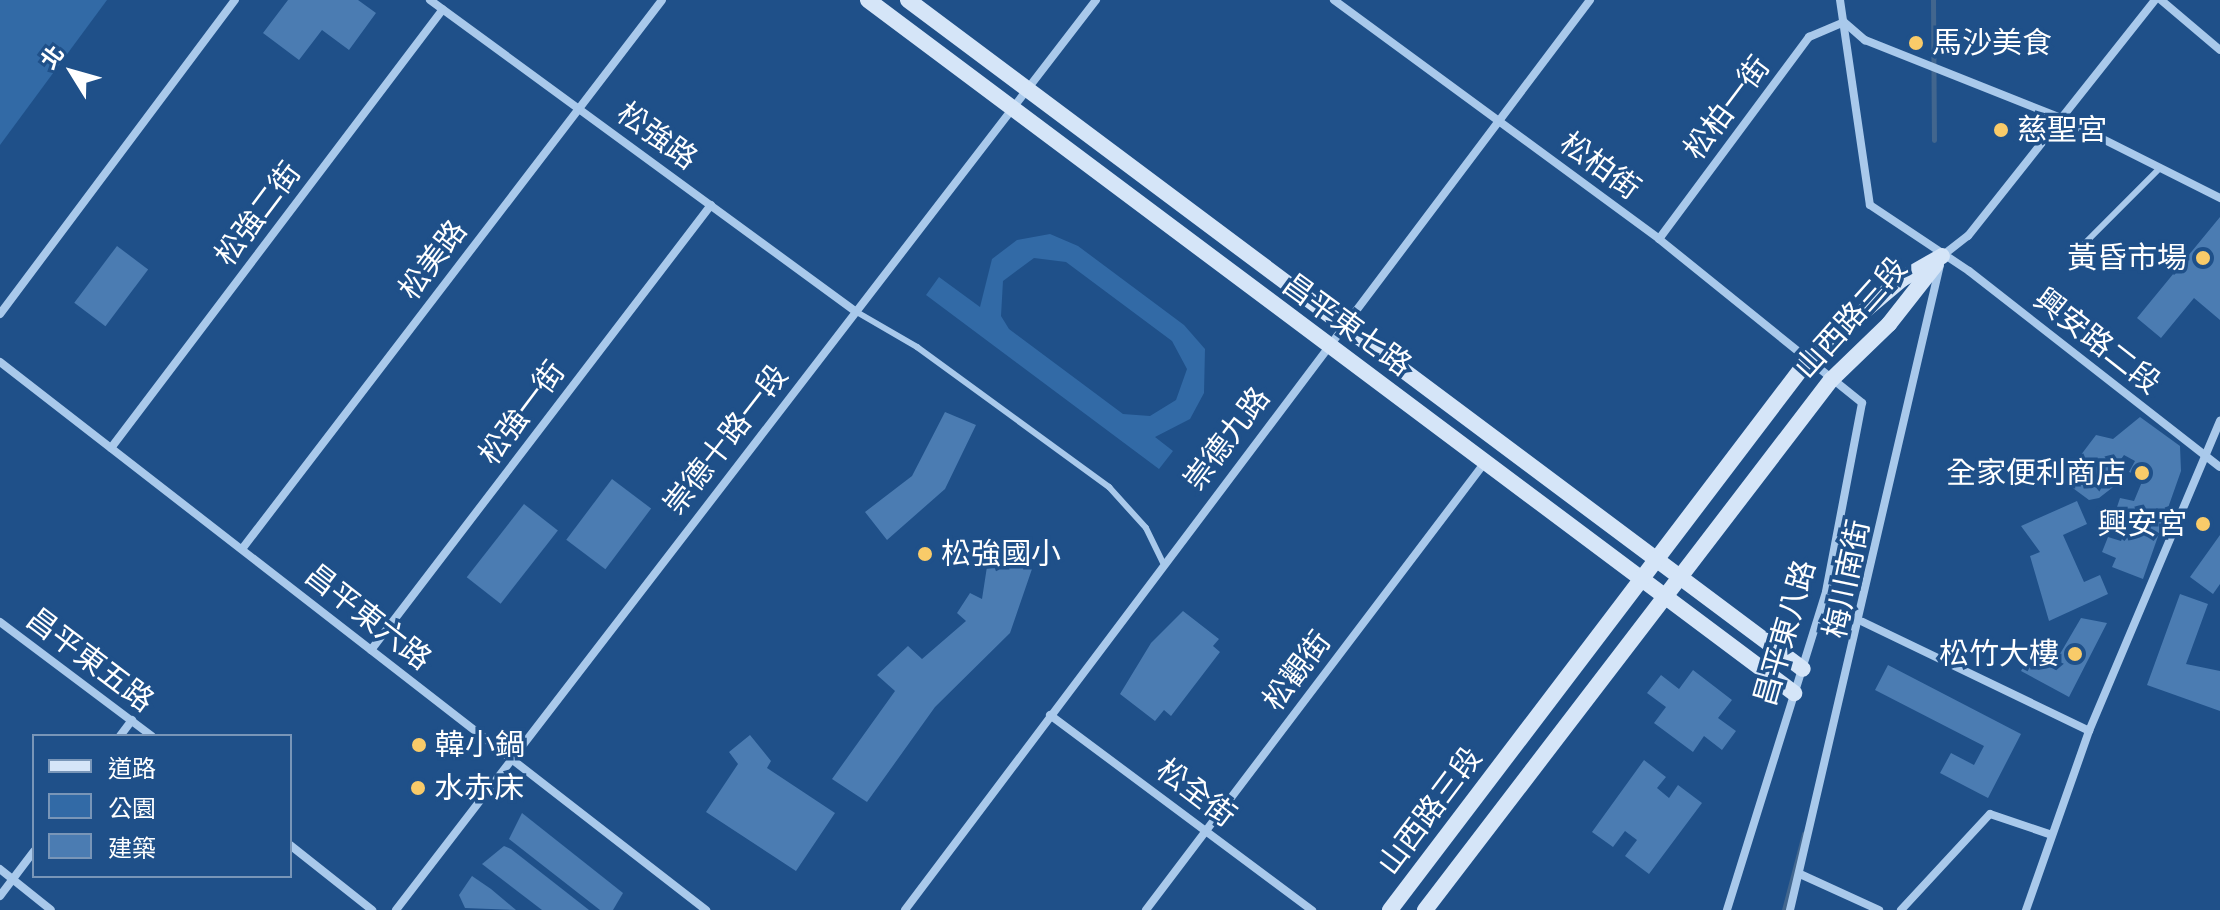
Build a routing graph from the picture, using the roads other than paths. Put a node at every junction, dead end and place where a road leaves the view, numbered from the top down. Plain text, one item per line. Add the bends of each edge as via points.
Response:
1 (235, 0) edge
2 (430, 0) edge
3 (662, 0) edge
4 (868, 0) edge
5 (908, 0) edge
6 (1096, 0) edge
7 (1334, 0) edge
8 (1590, 0) edge
9 (1840, 0) edge
10 (2158, 0) edge
11 (1347, 4) edge
12 (443, 9) junction
13 (1844, 22) junction
14 (2220, 50) edge
15 (1028, 91) junction
16 (579, 109) junction
17 (1014, 109) junction
18 (2061, 118) junction
19 (1497, 122) junction
20 (2160, 168) junction
21 (2220, 198) edge
22 (711, 205) junction
23 (1659, 239) junction
24 (2074, 254) dead end
25 (1942, 256) junction
26 (855, 311) junction
27 (0, 314) edge
28 (1343, 329) junction
29 (1327, 347) junction
30 (1811, 356) junction
31 (0, 362) edge
32 (1831, 380) junction
33 (2220, 421) edge
34 (111, 448) junction
35 (2207, 456) junction
36 (1486, 461) junction
37 (2220, 467) edge
38 (242, 549) junction
39 (1657, 560) junction
40 (1163, 563) junction
41 (1643, 576) junction
42 (1680, 576) junction
43 (1665, 596) junction
44 (0, 622) edge
45 (1863, 622) junction
46 (371, 650) junction
47 (1803, 669) junction
48 (1794, 693) junction
49 (1050, 715) junction
50 (132, 720) junction
51 (2089, 731) junction
52 (122, 734) edge
53 (150, 734) edge
54 (511, 759) junction
55 (1206, 831) junction
56 (2052, 835) junction
57 (292, 847) edge
58 (32, 854) edge
59 (0, 869) edge
60 (1800, 874) junction
61 (13, 879) junction
62 (0, 896) edge
63 (51, 910) edge
64 (372, 910) edge
65 (396, 910) edge
66 (706, 910) edge
67 (905, 910) edge
68 (1146, 910) edge
69 (1312, 910) edge
70 (1390, 910) edge
71 (1425, 910) edge
72 (1727, 910) edge
73 (1790, 910) edge
74 (1879, 910) edge
75 (1901, 910) edge
76 (2026, 910) edge

1 - 27 street
2 - 12 street, 松強路
3 - 16 street, 松美路
4 - 17 street, 昌平東七路
5 - 15 street, 昌平東七路
6 - 15 street, 崇德十路一段
7 - 11 street, 松柏街
8 - 19 street, 崇德九路
9 - 13 street
10 - 14 street
10 - 18 street
11 - 19 street, 松柏街
12 - 16 street, 松強路
12 - 34 street, 松強二街
13 - 18 street via 1865,40
13 - 23 street, 松柏一街 via 1824,24 1809,37
13 - 25 street via 1870,205
15 - 17 street, 崇德十路一段
15 - 28 street, 昌平東七路
16 - 22 street, 松強路
16 - 38 street, 松美路
17 - 26 street, 崇德十路一段
17 - 29 street, 昌平東七路
18 - 20 street
18 - 25 street via 1968,236
19 - 23 street, 松柏街
19 - 28 street, 崇德九路
20 - 21 street
20 - 24 lane
22 - 26 street, 松強路
22 - 46 street, 松強一街
23 - 30 street, 松柏街
25 - 30 street, 山西路三段 via 1902,279
25 - 32 street, 山西路三段 via 1889,324
25 - 35 street, 興安路二段
25 - 45 street, 梅川南街
26 - 40 lane via 917,347 1109,487 1146,528
26 - 54 street, 崇德十路一段
28 - 29 street, 崇德九路
28 - 39 street, 昌平東七路
29 - 36 street, 昌平東七路
29 - 40 street, 崇德九路
30 - 32 street, 松柏街
30 - 39 street, 山西路三段
31 - 34 street, 昌平東六路
32 - 42 street, 山西路三段
32 - 47 street, 昌平東八路 via 1862,403 1826,592
33 - 35 street
34 - 38 street, 昌平東六路
35 - 37 street, 興安路二段
35 - 51 street
36 - 41 street, 昌平東七路
36 - 55 street, 松觀街
38 - 46 street, 昌平東六路
39 - 41 street, 山西路三段
39 - 42 street, 昌平東七路
40 - 49 street, 崇德九路
41 - 43 street, 昌平東七路
41 - 70 street, 山西路三段
42 - 43 street, 山西路三段
42 - 47 street, 昌平東七路
43 - 48 street, 昌平東七路
43 - 71 street, 山西路三段
44 - 50 street, 昌平東五路
45 - 51 street
45 - 60 street, 梅川南街
46 - 54 street, 昌平東六路
47 - 48 street, 昌平東八路
48 - 72 street, 昌平東八路
49 - 55 street, 松全街
49 - 67 street, 崇德九路
50 - 52 street
50 - 53 street, 昌平東五路
51 - 56 street
54 - 65 street, 崇德十路一段
54 - 66 street, 昌平東六路
55 - 68 street, 松觀街
55 - 69 street, 松全街
56 - 75 street via 1990,814
56 - 76 street
57 - 64 street
58 - 61 street
59 - 61 street
60 - 73 street, 梅川南街
60 - 74 street
61 - 62 street
61 - 63 street

